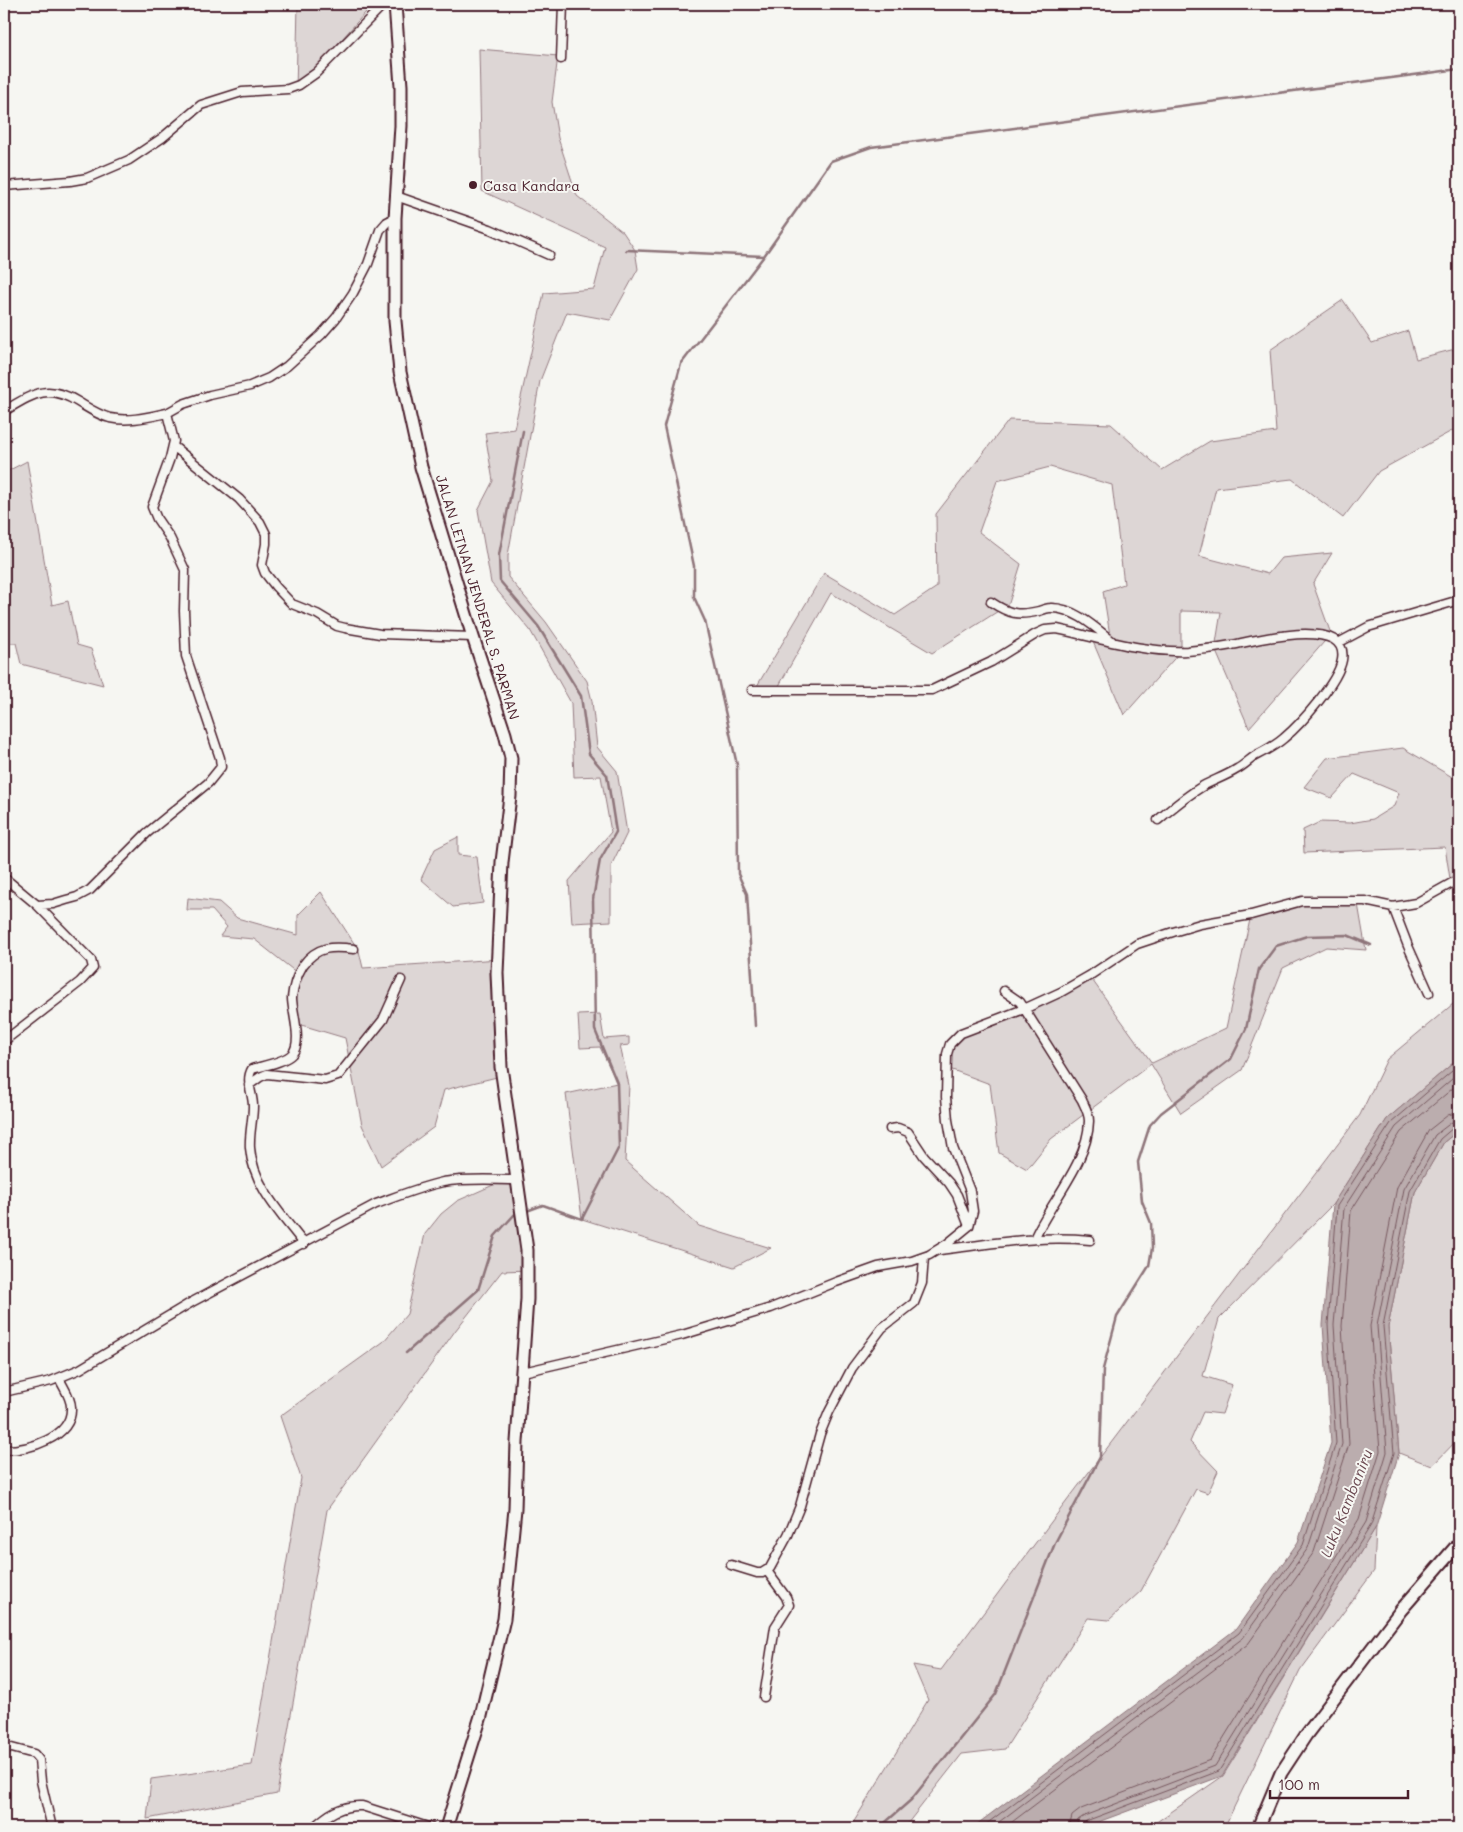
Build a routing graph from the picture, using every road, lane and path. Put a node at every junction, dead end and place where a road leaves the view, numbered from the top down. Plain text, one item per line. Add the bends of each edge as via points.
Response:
1 (384, 4) edge
2 (395, 4) edge
3 (563, 4) edge
4 (560, 59) dead end
5 (4, 186) edge
6 (396, 196) junction
7 (395, 218) junction
8 (549, 255) dead end
9 (4, 411) edge
10 (167, 413) junction
11 (173, 446) junction
12 (1459, 600) edge
13 (991, 602) dead end
14 (472, 637) junction
15 (1113, 642) junction
16 (1338, 643) junction
17 (752, 690) dead end
18 (1158, 820) dead end
19 (4, 879) edge
20 (1459, 880) edge
21 (37, 905) junction
22 (1393, 907) junction
23 (354, 949) dead end
24 (401, 980) dead end
25 (1004, 991) dead end
26 (1429, 993) dead end
27 (1024, 1009) junction
28 (4, 1041) edge
29 (249, 1086) junction
30 (890, 1130) dead end
31 (518, 1180) junction
32 (968, 1226) junction
33 (1034, 1239) junction
34 (1090, 1240) dead end
35 (304, 1244) junction
36 (937, 1250) junction
37 (924, 1257) junction
38 (523, 1372) junction
39 (59, 1378) junction
40 (4, 1392) edge
41 (4, 1450) edge
42 (1459, 1544) edge
43 (731, 1565) dead end
44 (767, 1571) junction
45 (764, 1697) dead end
46 (4, 1746) edge
47 (52, 1828) edge
48 (313, 1828) edge
49 (431, 1828) edge
50 (446, 1828) edge
51 (1258, 1828) edge

1 - 5 street via 316,73 299,85 288,89 242,92 201,105 162,138 129,160 87,178
2 - 6 street, JALAN LETNAN JENDERAL S. PARMAN via 401,86
3 - 4 street
6 - 7 street, JALAN LETNAN JENDERAL S. PARMAN
6 - 8 street via 490,229
7 - 10 street via 380,230 368,264 336,318 287,366 250,386 210,395
7 - 14 street, JALAN LETNAN JENDERAL S. PARMAN via 395,321 400,372 421,467
9 - 10 street via 42,392 52,392 68,396 108,418 125,420
10 - 11 street
11 - 14 street via 239,499 260,522 266,534 262,565 265,573 292,604 345,628 380,634
11 - 21 street via 152,507 185,570 186,656 221,766 208,783 147,833 90,890 77,897
12 - 16 street via 1368,627
13 - 15 street via 1015,614 1050,608 1063,610 1093,625
14 - 31 street, JALAN LETNAN JENDERAL S. PARMAN via 511,758 497,973 501,1067
15 - 16 street via 1146,649 1186,651 1296,634 1325,636
15 - 17 street via 1057,629 1045,630 932,690
16 - 18 street via 1343,654 1333,683 1285,738 1238,769 1189,795
19 - 21 street
20 - 22 street via 1416,903
21 - 28 street via 91,960 93,968 80,982
22 - 26 street
22 - 27 street via 1365,901 1302,901 1200,924 1137,944 1089,976
23 - 29 street via 318,950 309,957 294,986 292,999 297,1029 294,1052 277,1062 252,1069
24 - 29 street via 387,1014 338,1076 324,1080 268,1074
25 - 27 street via 1020,1002
27 - 32 street via 961,1032 950,1044 947,1054 948,1120 953,1148 972,1200 973,1211
27 - 33 street via 1082,1100 1089,1121 1082,1152
29 - 35 street via 253,1103 250,1150 260,1185
30 - 32 street via 898,1128 908,1132 957,1195
31 - 35 street via 466,1180 424,1187 376,1204
31 - 38 street, JALAN LETNAN JENDERAL S. PARMAN via 528,1266
32 - 36 street
33 - 34 street
33 - 36 street
35 - 39 street via 192,1302 80,1369
36 - 37 street
37 - 38 street via 878,1267 771,1308 682,1335
37 - 44 street via 922,1283 914,1303 882,1328 852,1368 829,1412 800,1506
38 - 50 street, JALAN LETNAN JENDERAL S. PARMAN via 515,1509 504,1619 481,1716
39 - 40 street
39 - 41 street via 71,1407 66,1426 38,1443
42 - 51 street via 1401,1610 1306,1734 1281,1773
43 - 44 street via 757,1573
44 - 45 street via 786,1597 788,1605 775,1627
46 - 47 street via 34,1754 38,1760
48 - 49 street via 338,1809 362,1806

